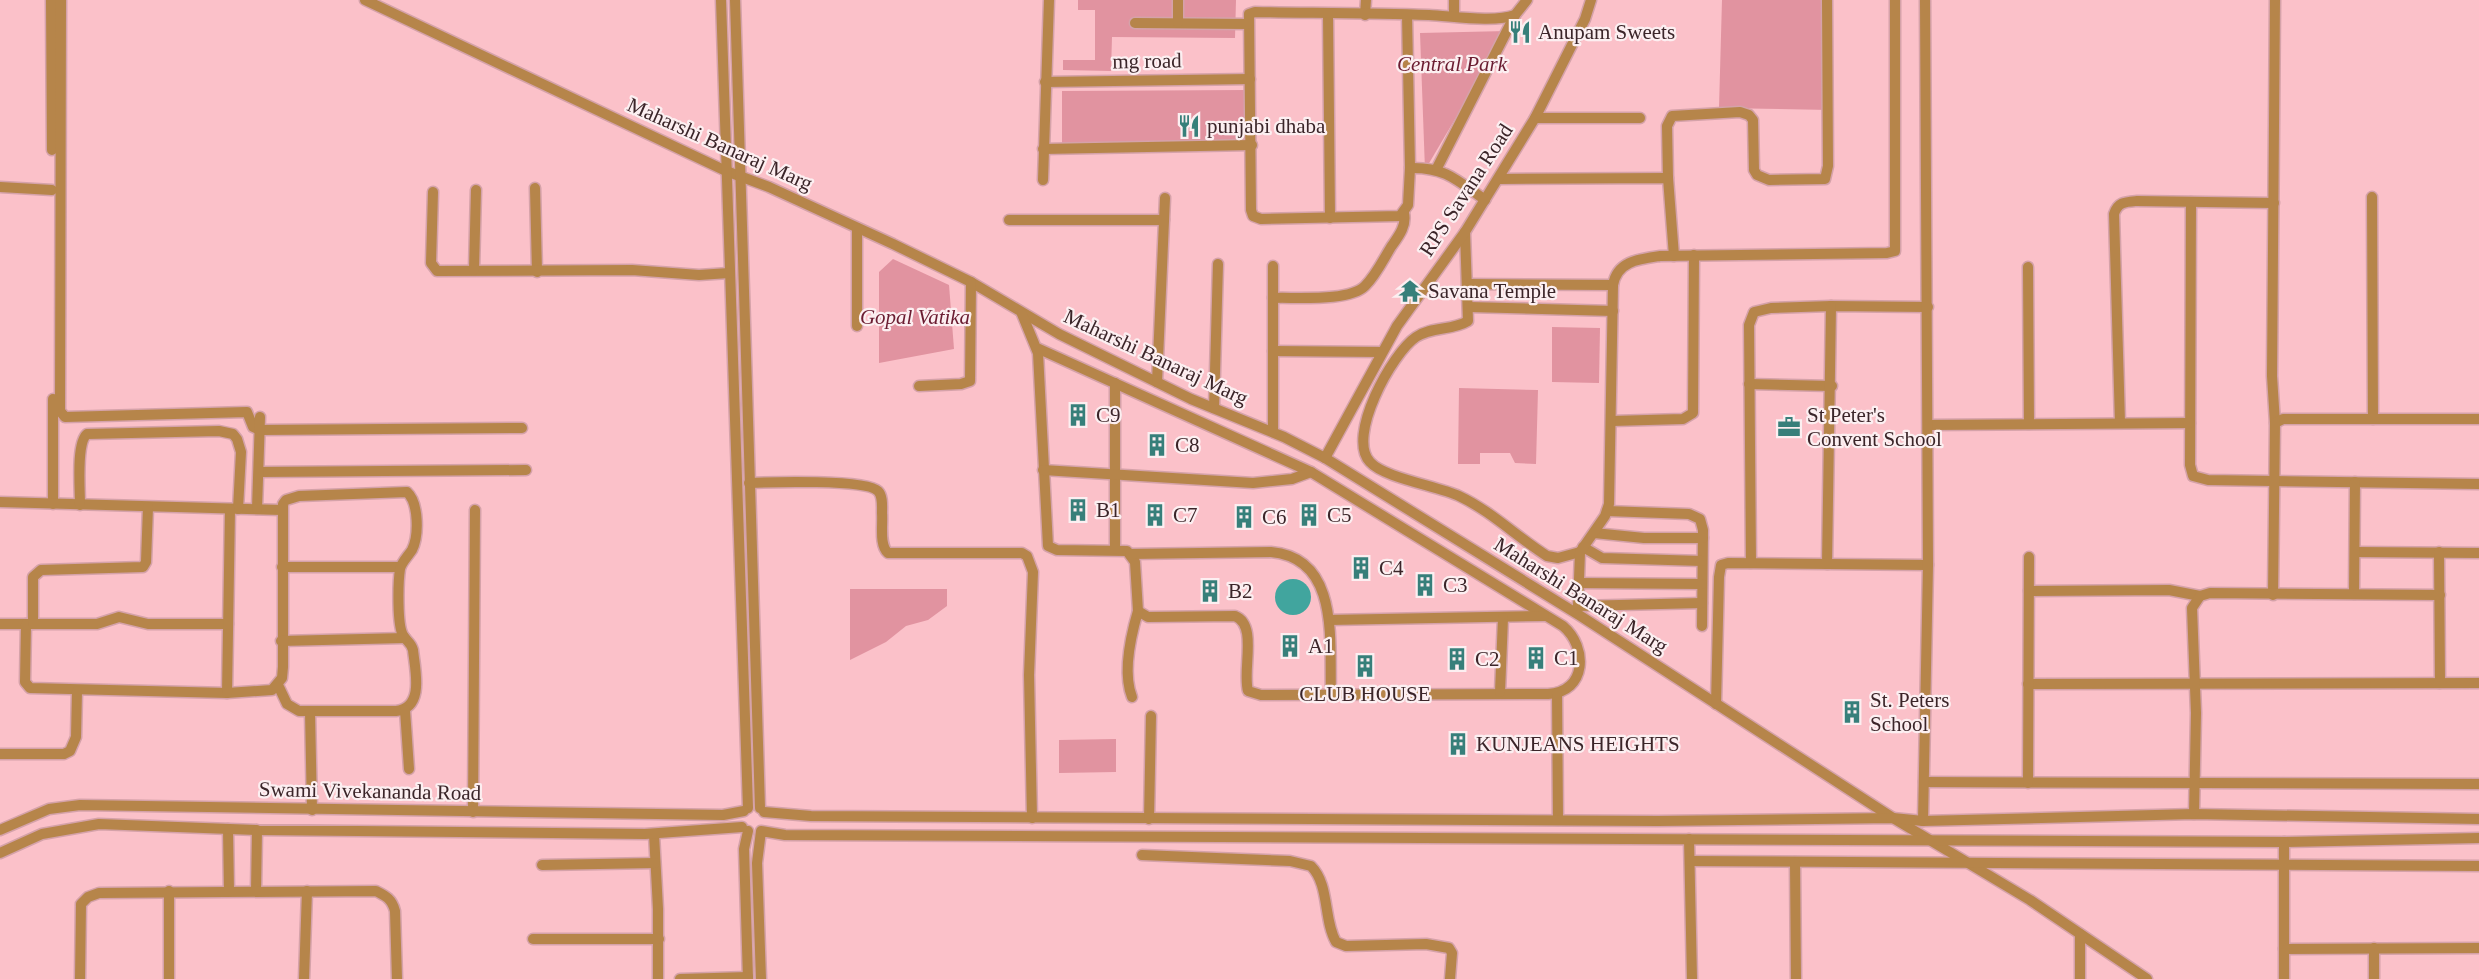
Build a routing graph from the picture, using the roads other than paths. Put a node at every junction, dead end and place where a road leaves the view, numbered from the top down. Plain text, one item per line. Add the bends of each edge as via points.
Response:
1 (51, 0) edge
2 (61, 0) edge
3 (365, 0) edge
4 (721, 0) edge
5 (735, 0) edge
6 (1048, 0) edge
7 (1178, 0) edge
8 (1366, 0) edge
9 (1454, 0) edge
10 (1527, 0) edge
11 (1592, 0) edge
12 (1827, 0) edge
13 (1895, 0) edge
14 (1926, 0) edge
15 (2275, 0) edge
16 (1328, 14) junction
17 (1365, 15) junction
18 (1407, 15) junction
19 (1515, 15) junction
20 (1454, 16) junction
21 (1136, 22) dead end
22 (1178, 23) junction
23 (1248, 24) junction
24 (1250, 79) junction
25 (1045, 82) junction
26 (1535, 118) junction
27 (1640, 118) dead end
28 (1252, 145) junction
29 (1043, 149) junction
30 (1410, 168) junction
31 (1437, 168) junction
32 (726, 171) junction
33 (739, 176) junction
34 (1668, 178) junction
35 (1499, 179) junction
36 (1043, 180) dead end
37 (0, 187) edge
38 (535, 188) dead end
39 (52, 190) junction
40 (476, 190) dead end
41 (433, 192) dead end
42 (2372, 197) dead end
43 (1165, 198) dead end
44 (1485, 200) junction
45 (2191, 202) junction
46 (2274, 203) junction
47 (1404, 213) junction
48 (1330, 218) junction
49 (1009, 220) dead end
50 (1164, 220) junction
51 (857, 228) junction
52 (1465, 232) junction
53 (1694, 255) junction
54 (1674, 256) junction
55 (1218, 264) dead end
56 (1273, 266) dead end
57 (2028, 267) dead end
58 (474, 270) junction
59 (537, 272) junction
60 (729, 273) junction
61 (971, 282) junction
62 (1468, 284) junction
63 (1613, 285) junction
64 (1273, 298) junction
65 (1831, 306) junction
66 (1469, 307) junction
67 (1928, 307) junction
68 (1613, 310) junction
69 (1022, 314) junction
70 (857, 326) dead end
71 (1037, 348) junction
72 (1273, 351) junction
73 (1381, 352) junction
74 (1157, 382) junction
75 (1115, 383) junction
76 (1749, 384) junction
77 (919, 386) dead end
78 (1832, 386) junction
79 (1214, 408) junction
80 (261, 417) dead end
81 (2373, 419) junction
82 (2479, 419) edge
83 (1612, 421) junction
84 (2120, 423) junction
85 (2190, 423) junction
86 (2275, 423) junction
87 (2029, 424) junction
88 (1928, 425) junction
89 (522, 428) dead end
90 (260, 430) junction
91 (1273, 432) junction
92 (1325, 458) junction
93 (526, 470) dead end
94 (1043, 470) junction
95 (259, 472) junction
96 (1311, 472) junction
97 (1114, 473) junction
98 (2275, 480) junction
99 (2355, 482) junction
100 (749, 483) junction
101 (2479, 484) edge
102 (0, 502) edge
103 (53, 504) junction
104 (80, 505) junction
105 (148, 507) junction
106 (234, 509) junction
107 (258, 509) junction
108 (282, 510) junction
109 (475, 510) dead end
110 (1607, 511) junction
111 (1594, 532) junction
112 (1703, 538) junction
113 (1115, 549) junction
114 (1581, 549) junction
115 (2355, 552) junction
116 (2439, 552) junction
117 (2479, 553) edge
118 (1130, 554) junction
119 (2029, 557) dead end
120 (1702, 561) junction
121 (1751, 563) junction
122 (1827, 564) junction
123 (1928, 565) junction
124 (282, 567) junction
125 (400, 567) junction
126 (1578, 583) junction
127 (1702, 584) junction
128 (2029, 591) junction
129 (2354, 594) junction
130 (2273, 595) junction
131 (2440, 595) junction
132 (2200, 596) junction
133 (1702, 603) junction
134 (1138, 611) junction
135 (1545, 616) junction
136 (1503, 618) junction
137 (1329, 620) junction
138 (0, 624) edge
139 (29, 624) junction
140 (228, 624) junction
141 (1702, 626) dead end
142 (405, 638) junction
143 (281, 641) junction
144 (2194, 683) junction
145 (2440, 683) junction
146 (2479, 683) edge
147 (2028, 684) junction
148 (278, 685) junction
149 (77, 691) junction
150 (1500, 692) junction
151 (227, 693) junction
152 (1557, 693) junction
153 (1331, 694) junction
154 (1132, 697) dead end
155 (1716, 704) junction
156 (405, 710) junction
157 (310, 712) junction
158 (1151, 716) dead end
159 (0, 754) edge
160 (409, 769) dead end
161 (1924, 782) junction
162 (2028, 783) junction
163 (2196, 783) junction
164 (2479, 784) edge
165 (312, 810) junction
166 (746, 810) junction
167 (762, 810) junction
168 (473, 812) junction
169 (2194, 814) junction
170 (1032, 818) junction
171 (1893, 818) junction
172 (1149, 819) junction
173 (2479, 819) edge
174 (1558, 820) junction
175 (1923, 820) junction
176 (228, 829) junction
177 (745, 829) junction
178 (0, 830) edge
179 (258, 830) junction
180 (761, 831) junction
181 (654, 834) junction
182 (2479, 838) edge
183 (1689, 839) junction
184 (1930, 840) junction
185 (2284, 842) junction
186 (0, 853) edge
187 (1142, 855) dead end
188 (1690, 861) junction
189 (1795, 862) junction
190 (1967, 862) junction
191 (655, 863) junction
192 (542, 865) dead end
193 (2283, 866) junction
194 (2479, 866) edge
195 (169, 891) junction
196 (229, 891) junction
197 (256, 891) junction
198 (307, 891) junction
199 (2080, 934) junction
200 (533, 939) dead end
201 (659, 939) junction
202 (2374, 948) junction
203 (2479, 948) edge
204 (2284, 949) junction
205 (748, 978) edge
206 (80, 979) edge
207 (169, 979) edge
208 (304, 979) edge
209 (397, 979) edge
210 (658, 979) edge
211 (680, 979) edge
212 (761, 979) edge
213 (1450, 979) edge
214 (1692, 979) edge
215 (1796, 979) edge
216 (2080, 979) edge
217 (2147, 979) edge
218 (2284, 979) edge
219 (2374, 979) edge

1 - 39 street
2 - 90 street via 60,411 65,417 247,412 253,427
3 - 32 street, Maharshi Banaraj Marg
4 - 32 street
5 - 33 street
6 - 25 street
7 - 22 street
8 - 17 street
9 - 20 street
10 - 19 street
11 - 26 street, RPS Savana Road
12 - 34 street via 1825,179 1769,180 1757,175 1753,120 1740,112 1672,116 1667,126
13 - 53 street via 1895,251
14 - 67 street
15 - 46 street
16 - 17 street
16 - 23 street via 1255,12 1249,14
16 - 48 street
17 - 18 street
18 - 20 street
18 - 30 street
19 - 20 street
19 - 31 street
21 - 22 street
22 - 23 street
23 - 24 street
24 - 25 street, mg road
24 - 28 street
25 - 29 street
26 - 27 street
26 - 35 street, RPS Savana Road
28 - 29 street
28 - 48 street via 1253,216
29 - 36 street
30 - 31 street
30 - 47 street
31 - 44 street
32 - 33 street, Maharshi Banaraj Marg
32 - 60 street
33 - 51 street, Maharshi Banaraj Marg
33 - 100 street
34 - 35 street
34 - 54 street
35 - 44 street, RPS Savana Road
37 - 39 street
38 - 59 street
39 - 103 street
40 - 58 street
41 - 58 street via 433,268 443,273
42 - 81 street
43 - 50 street
44 - 52 street, RPS Savana Road
45 - 46 street
45 - 84 street via 2127,202 2116,207
45 - 85 street
46 - 86 street
47 - 48 street
47 - 64 street via 1398,236 1372,278 1359,291 1339,296
49 - 50 street
50 - 74 street
51 - 61 street, Maharshi Banaraj Marg
51 - 70 street
52 - 62 street
52 - 73 street, RPS Savana Road
53 - 54 street
53 - 83 street via 1693,413 1683,419
54 - 63 street via 1640,259 1621,266
55 - 79 street
56 - 64 street
57 - 87 street
58 - 59 street
59 - 60 street
60 - 166 street
61 - 69 street, Maharshi Banaraj Marg
61 - 77 street via 970,381
62 - 63 street
62 - 66 street
63 - 68 street
64 - 72 street
65 - 67 street
65 - 76 street via 1754,312 1749,325
65 - 78 street
66 - 68 street
66 - 114 street via 1465,323 1428,330 1403,347 1368,415 1364,432 1366,457 1376,468 1460,496 1546,556 1558,558
67 - 88 street
68 - 83 street
69 - 71 street
69 - 74 street, Maharshi Banaraj Marg
71 - 75 street
71 - 94 street
72 - 73 street
72 - 91 street
73 - 92 street, RPS Savana Road
74 - 79 street, Maharshi Banaraj Marg
75 - 96 street
75 - 97 street
76 - 78 street
76 - 121 street
78 - 122 street
79 - 91 street, Maharshi Banaraj Marg
80 - 90 street
81 - 82 street
81 - 86 street via 2283,419
83 - 110 street
84 - 85 street
84 - 87 street
85 - 98 street via 2193,476 2208,480
86 - 98 street
87 - 88 street
88 - 123 street
89 - 90 street
90 - 95 street
91 - 92 street, Maharshi Banaraj Marg
92 - 155 street, Maharshi Banaraj Marg
93 - 95 street
94 - 97 street
94 - 113 street via 1048,546 1057,550
95 - 107 street
96 - 97 street via 1292,479 1253,483
96 - 135 street
97 - 113 street
98 - 99 street
98 - 130 street
99 - 101 street
99 - 115 street
100 - 167 street
100 - 170 street via 844,484 876,489 881,497 883,540 888,553 1027,556 1033,572 1029,675
102 - 103 street
103 - 104 street
104 - 105 street
104 - 106 street via 80,449 87,434 219,431 232,434 240,446
105 - 106 street
105 - 139 street via 143,567 36,572
106 - 107 street
106 - 140 street
107 - 108 street
108 - 124 street
108 - 125 street via 286,500 299,496 407,492 416,511 415,536
109 - 168 street
110 - 111 street
110 - 112 street via 1689,514 1700,519
111 - 112 street via 1625,537
111 - 114 street
112 - 120 street
113 - 118 street
114 - 120 street via 1602,558
114 - 126 street
115 - 116 street
115 - 129 street
116 - 117 street
116 - 131 street
118 - 134 street via 1135,562
118 - 137 street via 1271,552 1289,556 1303,562 1314,574 1328,607
119 - 128 street
120 - 127 street
121 - 122 street
121 - 155 street via 1728,563 1719,570
122 - 123 street
123 - 161 street
124 - 125 street
124 - 143 street
125 - 142 street via 400,619
126 - 127 street
126 - 133 street via 1578,606
127 - 133 street
128 - 132 street via 2169,590
128 - 147 street
129 - 130 street
129 - 131 street
130 - 132 street
131 - 145 street
132 - 144 street via 2192,608
133 - 141 street
134 - 153 street via 1155,618 1236,616 1248,630 1248,691 1261,695
134 - 154 street via 1130,642
135 - 136 street
135 - 152 street via 1570,632 1579,651 1574,684 1566,692
136 - 137 street
136 - 150 street
137 - 153 street
138 - 139 street
139 - 140 street via 97,624 119,617 148,624
139 - 149 street via 26,686 36,690
140 - 151 street
142 - 143 street
142 - 156 street via 412,644 416,692 411,706
143 - 148 street via 283,667
144 - 145 street
144 - 147 street
144 - 163 street
145 - 146 street
147 - 162 street
148 - 151 street via 261,693
148 - 157 street via 287,704
149 - 151 street
149 - 159 street via 76,737 70,751
150 - 152 street
150 - 153 street
152 - 174 street
155 - 171 street, Maharshi Banaraj Marg
156 - 157 street
156 - 160 street
157 - 165 street
158 - 172 street
161 - 162 street
161 - 175 street
162 - 163 street
163 - 164 street
163 - 169 street
165 - 168 street, Swami Vivekananda Road
165 - 178 street, Swami Vivekananda Road via 61,806
166 - 167 street
166 - 168 street, Swami Vivekananda Road via 723,815
166 - 177 street via 741,818
167 - 170 street via 781,816
167 - 180 street via 766,822
169 - 173 street
169 - 175 street
170 - 172 street
171 - 174 street
171 - 175 street
171 - 184 street, Maharshi Banaraj Marg
172 - 174 street
176 - 179 street
176 - 186 street via 82,825 42,834
176 - 196 street
177 - 180 street
177 - 181 street
177 - 205 street
179 - 181 street
179 - 197 street
180 - 183 street via 801,835
180 - 212 street via 757,863
181 - 191 street
182 - 185 street
183 - 184 street
183 - 188 street
184 - 185 street
184 - 190 street, Maharshi Banaraj Marg
185 - 193 street
187 - 213 street via 1290,861 1311,866 1322,883 1327,919 1336,942 1346,946 1426,944 1449,948
188 - 189 street
188 - 214 street
189 - 190 street
189 - 215 street
190 - 193 street
190 - 199 street, Maharshi Banaraj Marg
191 - 192 street
191 - 201 street
193 - 194 street
193 - 204 street
195 - 196 street
195 - 206 street via 99,893 88,897 81,904
195 - 207 street
196 - 197 street
197 - 198 street
198 - 208 street
198 - 209 street via 376,891 392,901
199 - 216 street
199 - 217 street, Maharshi Banaraj Marg
200 - 201 street
201 - 210 street
202 - 203 street
202 - 204 street
202 - 219 street
204 - 218 street
205 - 211 street

